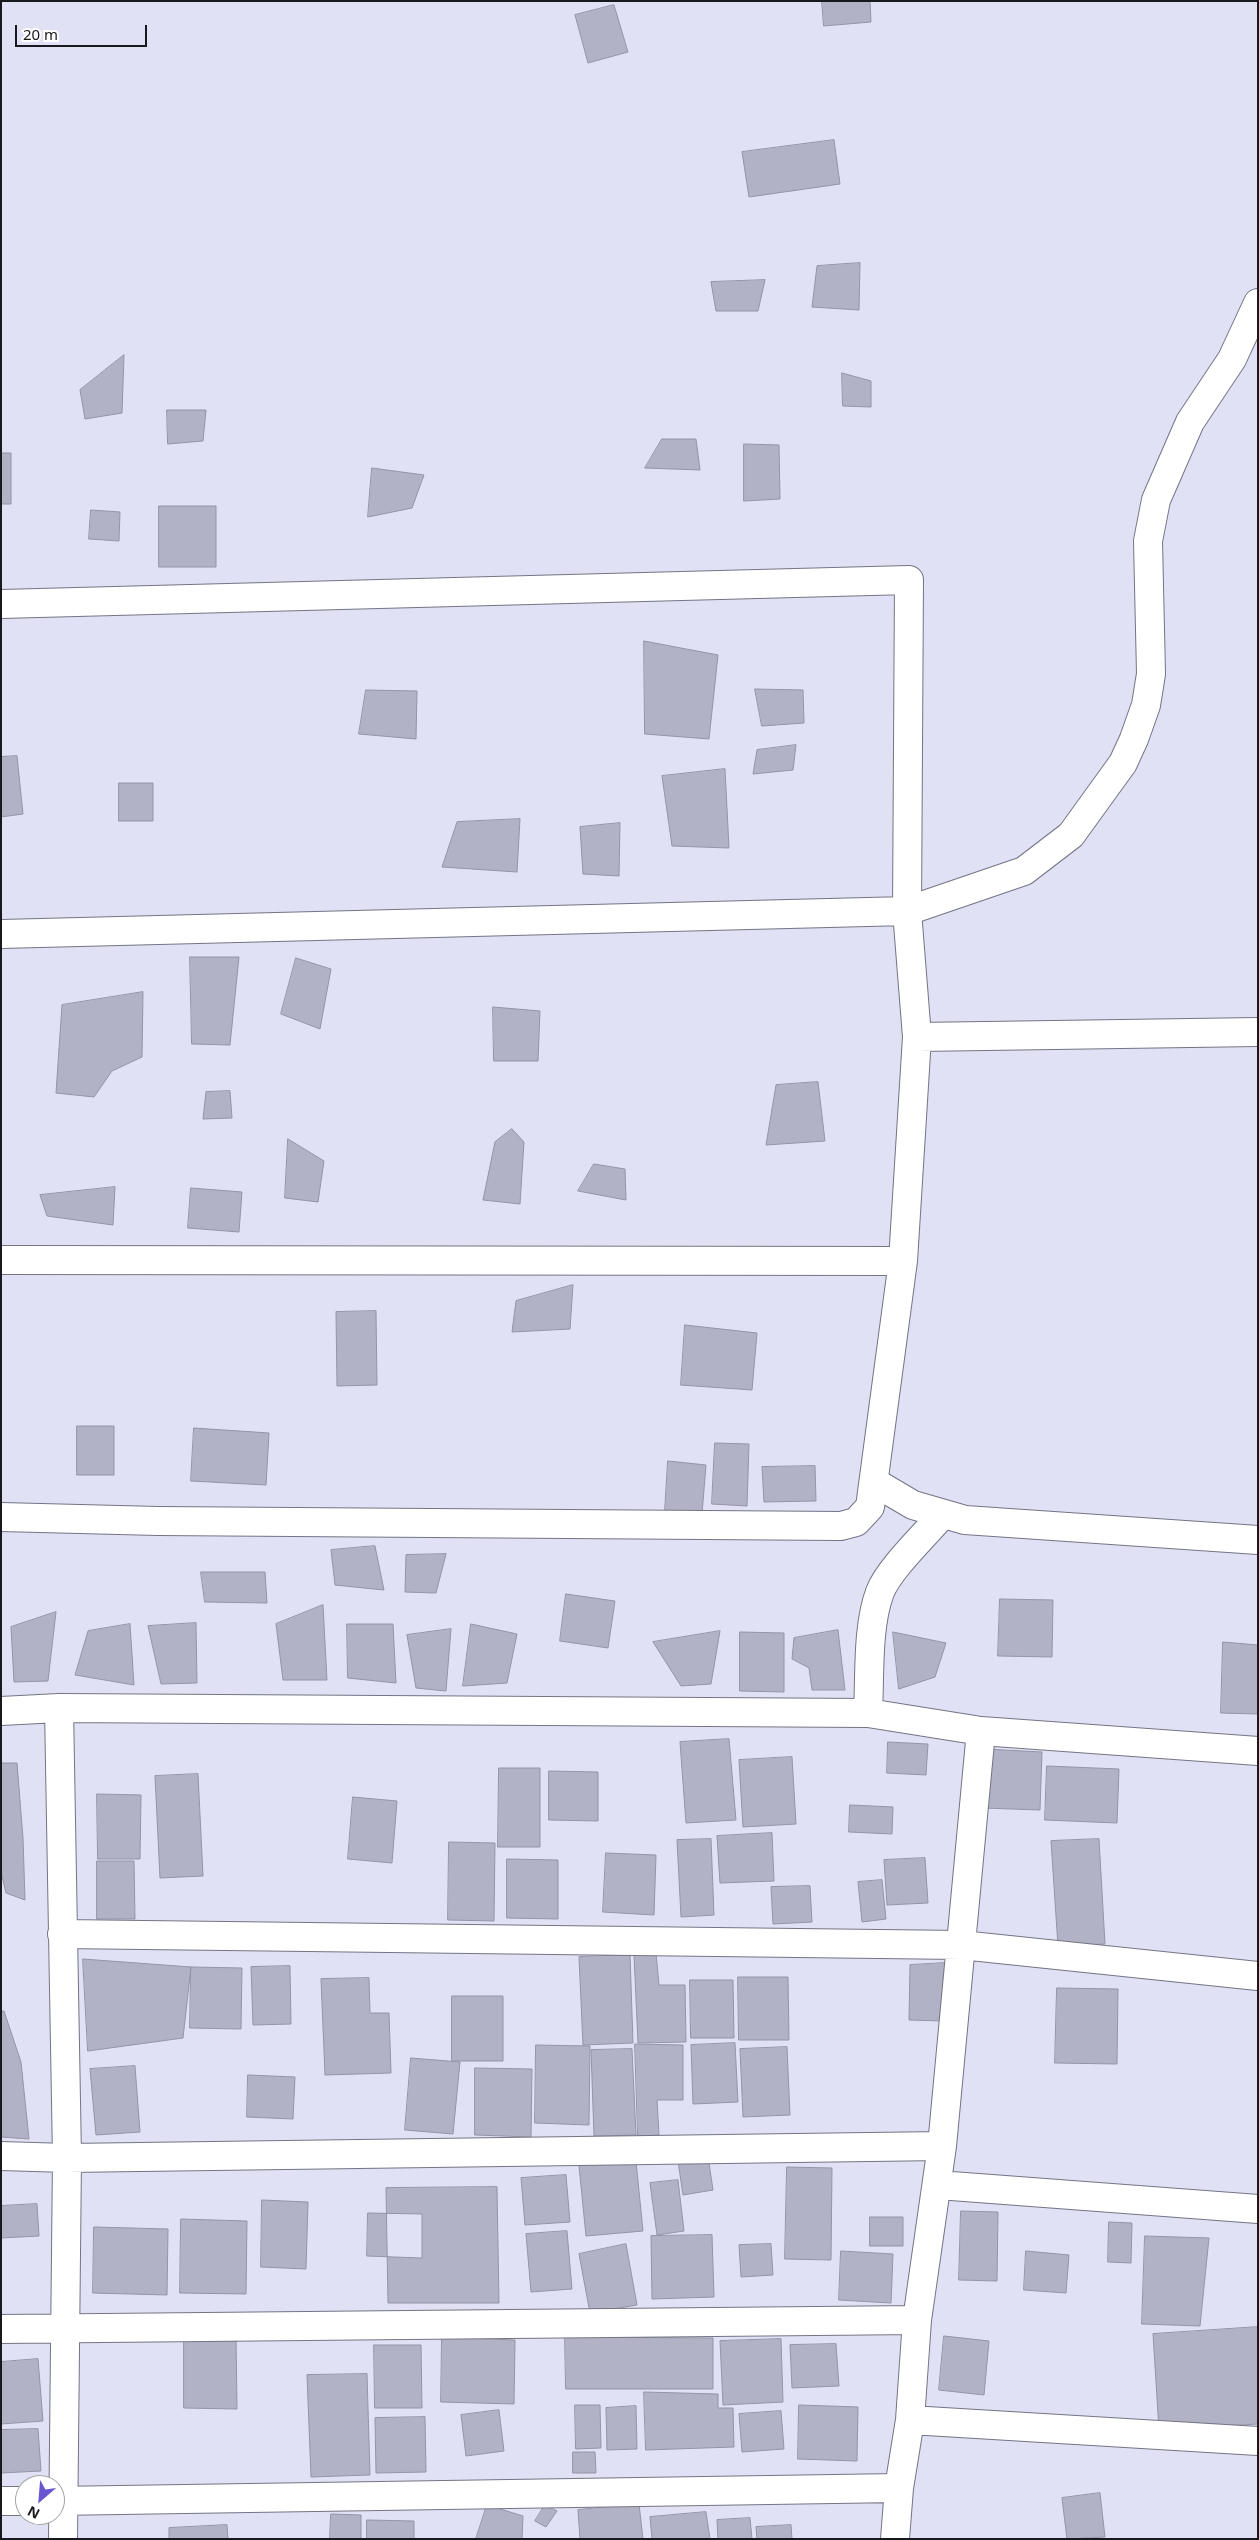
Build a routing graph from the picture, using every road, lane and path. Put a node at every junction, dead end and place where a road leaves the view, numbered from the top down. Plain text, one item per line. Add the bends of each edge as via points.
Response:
1 (1258, 303) edge
2 (1245, 357) edge
3 (1, 604) edge
4 (907, 911) junction
5 (1, 934) edge
6 (1258, 1032) edge
7 (917, 1037) junction
8 (1, 1260) edge
9 (903, 1261) junction
10 (874, 1482) junction
11 (942, 1515) junction
12 (1, 1517) edge
13 (1258, 1540) edge
14 (59, 1708) junction
15 (1, 1711) edge
16 (868, 1713) junction
17 (982, 1731) junction
18 (1258, 1751) edge
19 (62, 1934) junction
20 (961, 1945) junction
21 (1258, 1976) edge
22 (942, 2146) junction
23 (1, 2156) edge
24 (67, 2158) junction
25 (938, 2185) junction
26 (1258, 2209) edge
27 (917, 2320) junction
28 (1, 2328) edge
29 (65, 2328) junction
30 (910, 2420) junction
31 (1258, 2441) edge
32 (61, 2475) edge
33 (899, 2488) junction
34 (1, 2501) edge
35 (15, 2501) edge
36 (65, 2501) edge
37 (62, 2525) edge
38 (63, 2539) edge
39 (895, 2539) edge

1 - 2 street
2 - 4 street via 1190,422 1156,500 1148,541 1151,674 1146,705 1123,763 1071,835 1024,871
3 - 4 street via 910,580
4 - 5 street
4 - 7 street
6 - 7 street
7 - 9 street
8 - 9 street
9 - 10 street
10 - 11 street via 913,1505
10 - 12 street via 870,1507 864,1516 841,1526
11 - 13 street via 965,1520
11 - 16 street via 880,1591 874,1616
14 - 15 street
14 - 16 street
14 - 19 street
16 - 17 street
17 - 18 street
17 - 20 street
19 - 20 street
19 - 24 street
20 - 21 street
20 - 22 street
22 - 24 street
22 - 25 street
23 - 24 street
24 - 29 street
25 - 26 street
25 - 27 street
27 - 29 street
27 - 30 street
28 - 29 street
29 - 32 street
30 - 31 street
30 - 33 street
33 - 36 street
33 - 39 street
34 - 35 street
37 - 38 street

